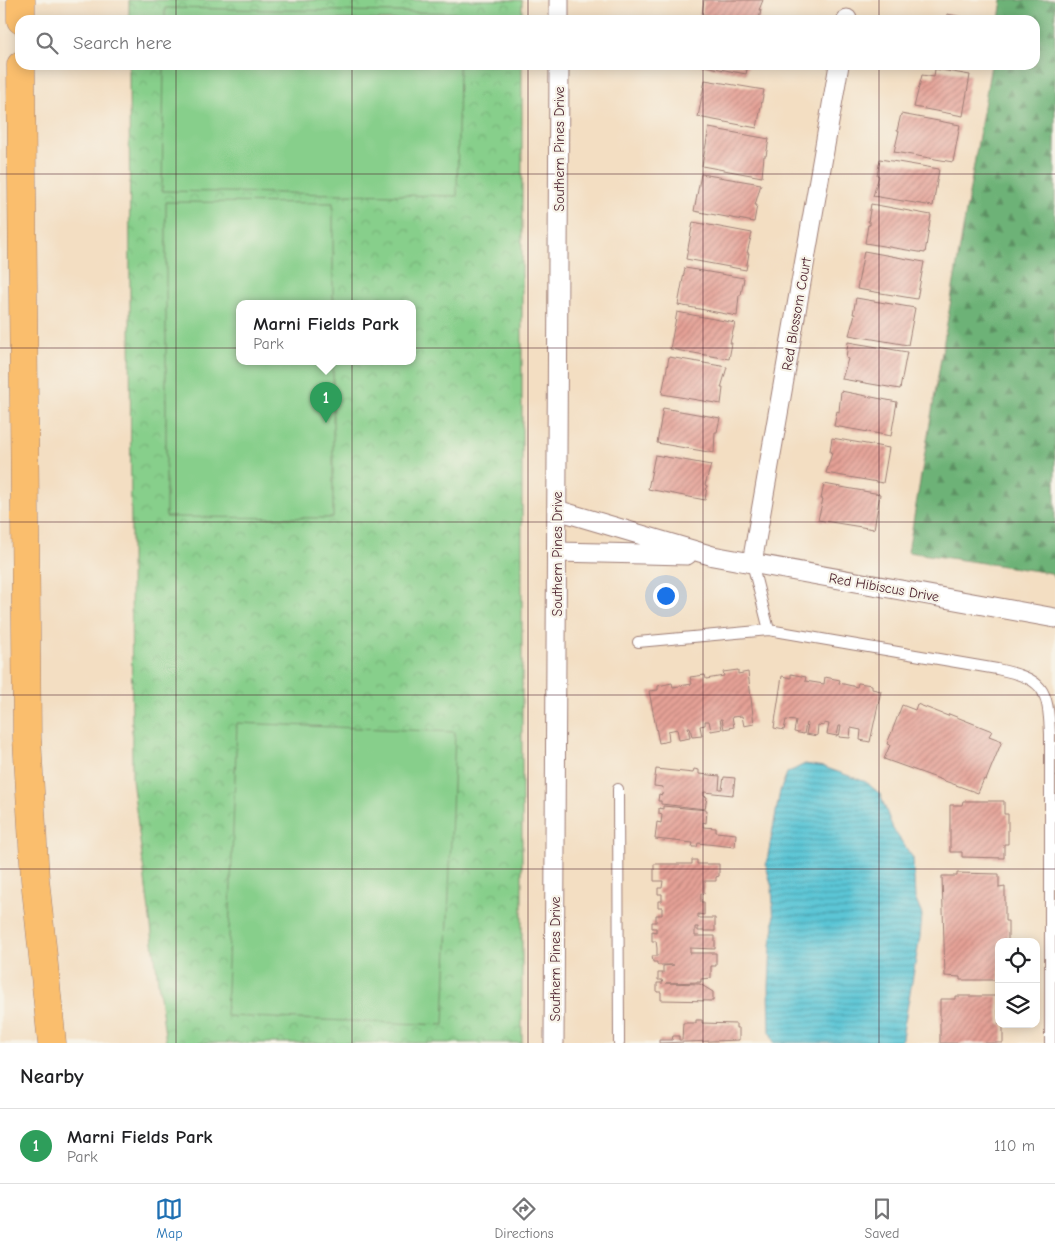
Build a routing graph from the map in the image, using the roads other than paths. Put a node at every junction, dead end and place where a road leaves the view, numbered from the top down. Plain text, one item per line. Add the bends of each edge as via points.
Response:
1 (20, 0) edge
2 (559, 0) edge
3 (21, 15) edge
4 (559, 15) edge
5 (21, 70) edge
6 (559, 70) edge
7 (838, 70) edge
8 (557, 510) junction
9 (557, 552) junction
10 (713, 556) junction
11 (752, 563) junction
12 (1055, 618) edge
13 (769, 630) junction
14 (638, 642) dead end
15 (618, 789) dead end
16 (52, 1043) edge
17 (554, 1043) edge
18 (619, 1043) edge
19 (1050, 1043) edge

1 - 3 highway
2 - 4 street
5 - 16 highway via 27,738 35,879
6 - 8 street, Southern Pines Drive
7 - 11 street, Red Blossom Court
8 - 9 street, Southern Pines Drive
8 - 10 street, Red Hibiscus Drive
9 - 10 street, Red Hibiscus Drive
9 - 17 street, Southern Pines Drive
10 - 11 street, Red Hibiscus Drive
11 - 12 street, Red Hibiscus Drive
11 - 13 lane
13 - 14 lane
13 - 19 lane via 997,669 1022,674 1040,684 1049,708 1050,734
15 - 18 lane

